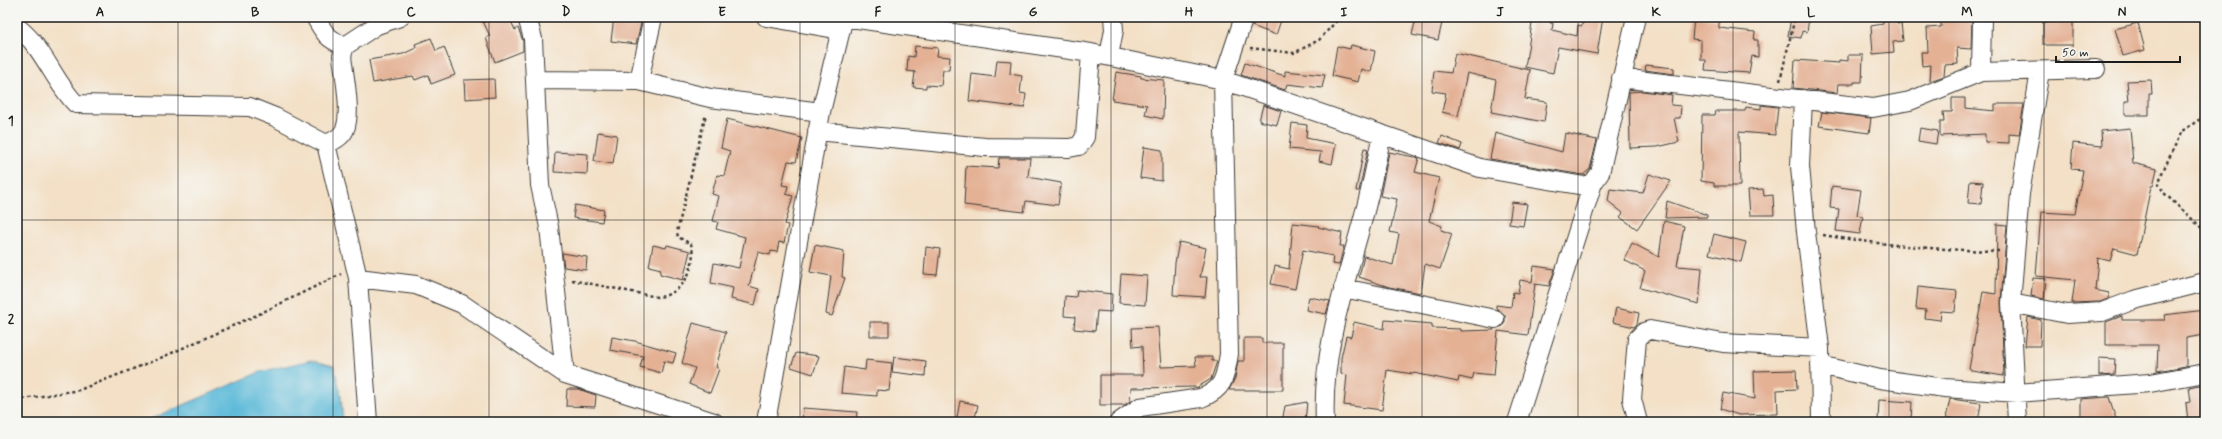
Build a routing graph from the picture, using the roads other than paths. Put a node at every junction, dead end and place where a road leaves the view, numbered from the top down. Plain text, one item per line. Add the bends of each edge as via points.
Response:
1 (315, 17) edge
2 (400, 17) edge
3 (527, 17) edge
4 (653, 17) edge
5 (766, 17) edge
6 (1113, 17) edge
7 (1244, 17) edge
8 (1636, 17) edge
9 (1982, 17) edge
10 (843, 21) edge
11 (17, 27) edge
12 (345, 46) junction
13 (1091, 53) junction
14 (1109, 56) junction
15 (2096, 69) dead end
16 (2040, 71) junction
17 (1981, 72) junction
18 (1621, 78) junction
19 (536, 80) junction
20 (1223, 80) junction
21 (639, 81) junction
22 (1803, 99) junction
23 (821, 112) junction
24 (817, 131) junction
25 (1382, 134) junction
26 (326, 144) junction
27 (1593, 183) junction
28 (356, 270) junction
29 (2205, 282) edge
30 (1343, 288) junction
31 (2011, 303) junction
32 (1495, 319) dead end
33 (1820, 357) junction
34 (2205, 373) edge
35 (565, 374) junction
36 (2017, 393) junction
37 (368, 422) edge
38 (714, 422) edge
39 (766, 422) edge
40 (1119, 422) edge
41 (1325, 422) edge
42 (1517, 422) edge
43 (1638, 422) edge
44 (1821, 422) edge
45 (2017, 422) edge

1 - 12 street via 332,41
2 - 12 street via 377,25
3 - 19 street
4 - 21 street
5 - 10 street
6 - 14 street via 1114,30
7 - 20 street
8 - 18 street
9 - 17 street
10 - 13 street
10 - 23 street
11 - 26 street via 76,104 250,107
12 - 26 street via 342,56 348,119 345,130 337,140
13 - 14 street
13 - 24 street via 1085,137 1079,146 984,147
14 - 20 street
15 - 16 street
16 - 17 street
16 - 31 street via 2020,194
17 - 22 street via 1910,101 1873,108
18 - 22 street
18 - 27 street via 1600,173
19 - 21 street
19 - 35 street via 540,185 549,227
20 - 25 street
20 - 40 street via 1229,354 1226,372 1220,386 1210,394 1201,398 1140,407
21 - 23 street via 710,98
22 - 33 street via 1800,166
23 - 24 street
24 - 39 street
25 - 27 street via 1480,168 1584,186
25 - 30 street via 1367,202
26 - 28 street
27 - 42 street
28 - 35 street via 416,285 462,304
28 - 37 street
29 - 31 street via 2134,300 2102,312 2067,314
30 - 32 street
30 - 41 street via 1328,356 1324,397
31 - 36 street
33 - 36 street via 1880,379 1938,387
33 - 43 street via 1650,330 1644,332 1637,339 1633,371 1632,399
33 - 44 street
34 - 36 street via 2150,383
35 - 38 street
36 - 45 street

